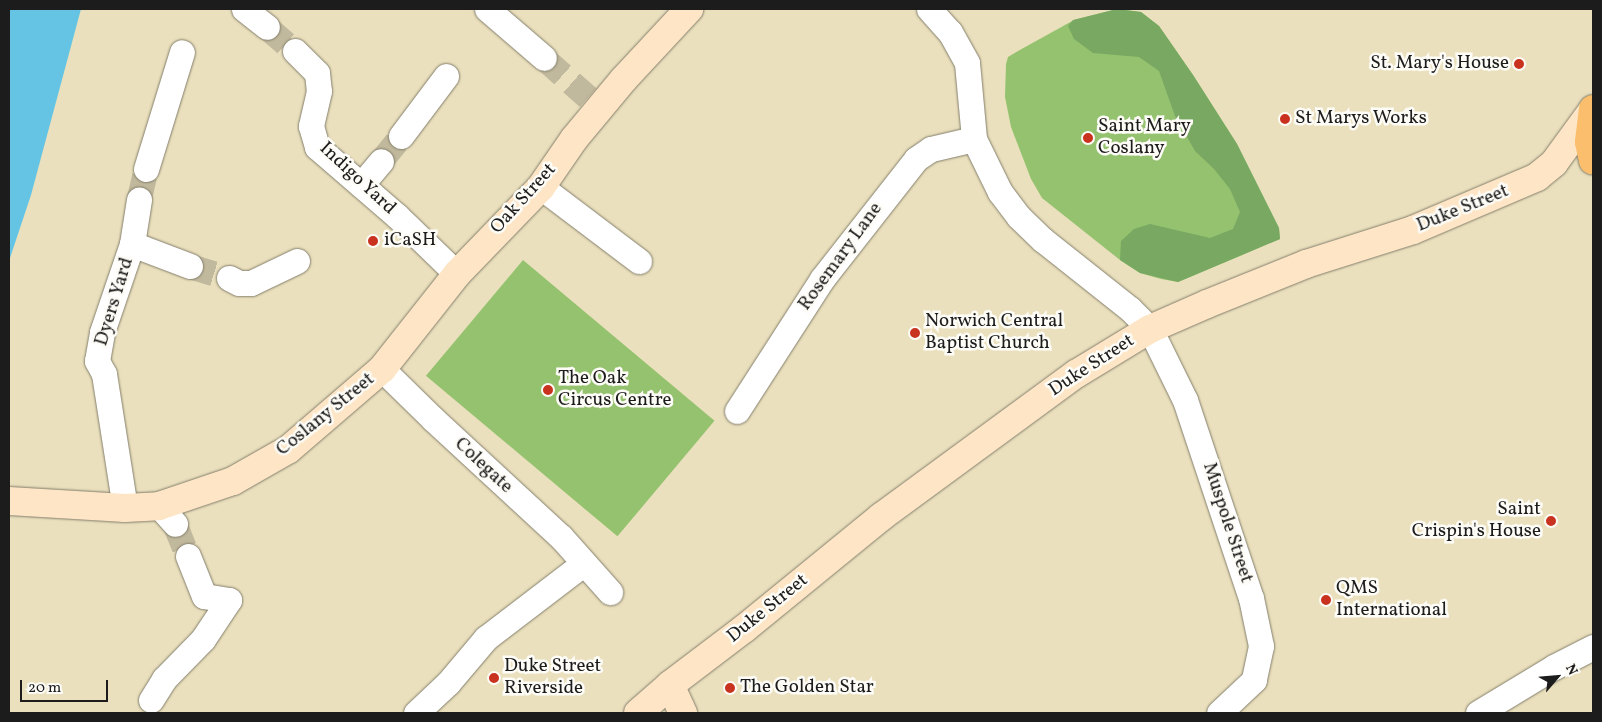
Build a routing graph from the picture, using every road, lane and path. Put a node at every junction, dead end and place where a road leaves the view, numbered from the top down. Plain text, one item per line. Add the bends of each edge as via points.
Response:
1 (244, 9) edge
2 (487, 9) edge
3 (689, 9) edge
4 (929, 9) edge
5 (267, 27) tunnel mouth
6 (295, 51) tunnel mouth
7 (182, 52) dead end
8 (544, 58) tunnel mouth
9 (446, 76) dead end
10 (1593, 110) edge
11 (401, 136) tunnel mouth
12 (974, 138) junction
13 (381, 161) tunnel mouth
14 (1593, 161) edge
15 (146, 169) tunnel mouth
16 (361, 185) junction
17 (541, 187) junction
18 (140, 200) tunnel mouth
19 (132, 244) junction
20 (297, 261) dead end
21 (639, 261) dead end
22 (190, 266) tunnel mouth
23 (457, 274) junction
24 (229, 278) tunnel mouth
25 (1150, 329) junction
26 (382, 369) junction
27 (736, 411) dead end
28 (9, 501) edge
29 (125, 508) junction
30 (188, 556) tunnel mouth
31 (584, 563) junction
32 (610, 592) dead end
33 (1593, 647) edge
34 (670, 685) junction
35 (151, 700) dead end
36 (416, 713) edge
37 (638, 713) edge
38 (683, 713) edge
39 (1219, 713) edge
40 (1478, 713) edge

1 - 5 street
2 - 8 street
3 - 17 street, Oak Street via 624,79 595,103
4 - 12 street via 950,32 967,63
6 - 16 street, Indigo Yard via 317,73 319,91 311,126 317,147
7 - 15 street
9 - 11 street
10 - 14 main road via 1589,142
10 - 25 street, Duke Street via 1554,163 1531,180 1413,230 1306,264
12 - 25 street, Muspole Street via 1000,192 1019,217
12 - 27 street, Rosemary Lane via 931,149 911,164 822,279
13 - 16 street
16 - 23 street, Indigo Yard
17 - 21 street
17 - 23 street, Oak Street
18 - 19 street
19 - 22 street, Dyers Yard
19 - 29 street, Dyers Yard via 102,332 97,361 104,374
20 - 24 street via 251,284
23 - 26 street, Oak Street
25 - 34 street, Duke Street via 1076,374 881,517
25 - 39 street, Muspole Street via 1185,400 1207,462 1251,598 1260,646 1254,680
26 - 29 street, Coslany Street via 289,449 233,480 167,515
26 - 31 street, Colegate
28 - 29 street, Coslany Street
30 - 35 street via 204,596 228,600 202,639 164,678
31 - 32 street, Colegate
31 - 36 street via 486,638 448,683
33 - 40 street
34 - 37 street, Duke Street
34 - 38 street

